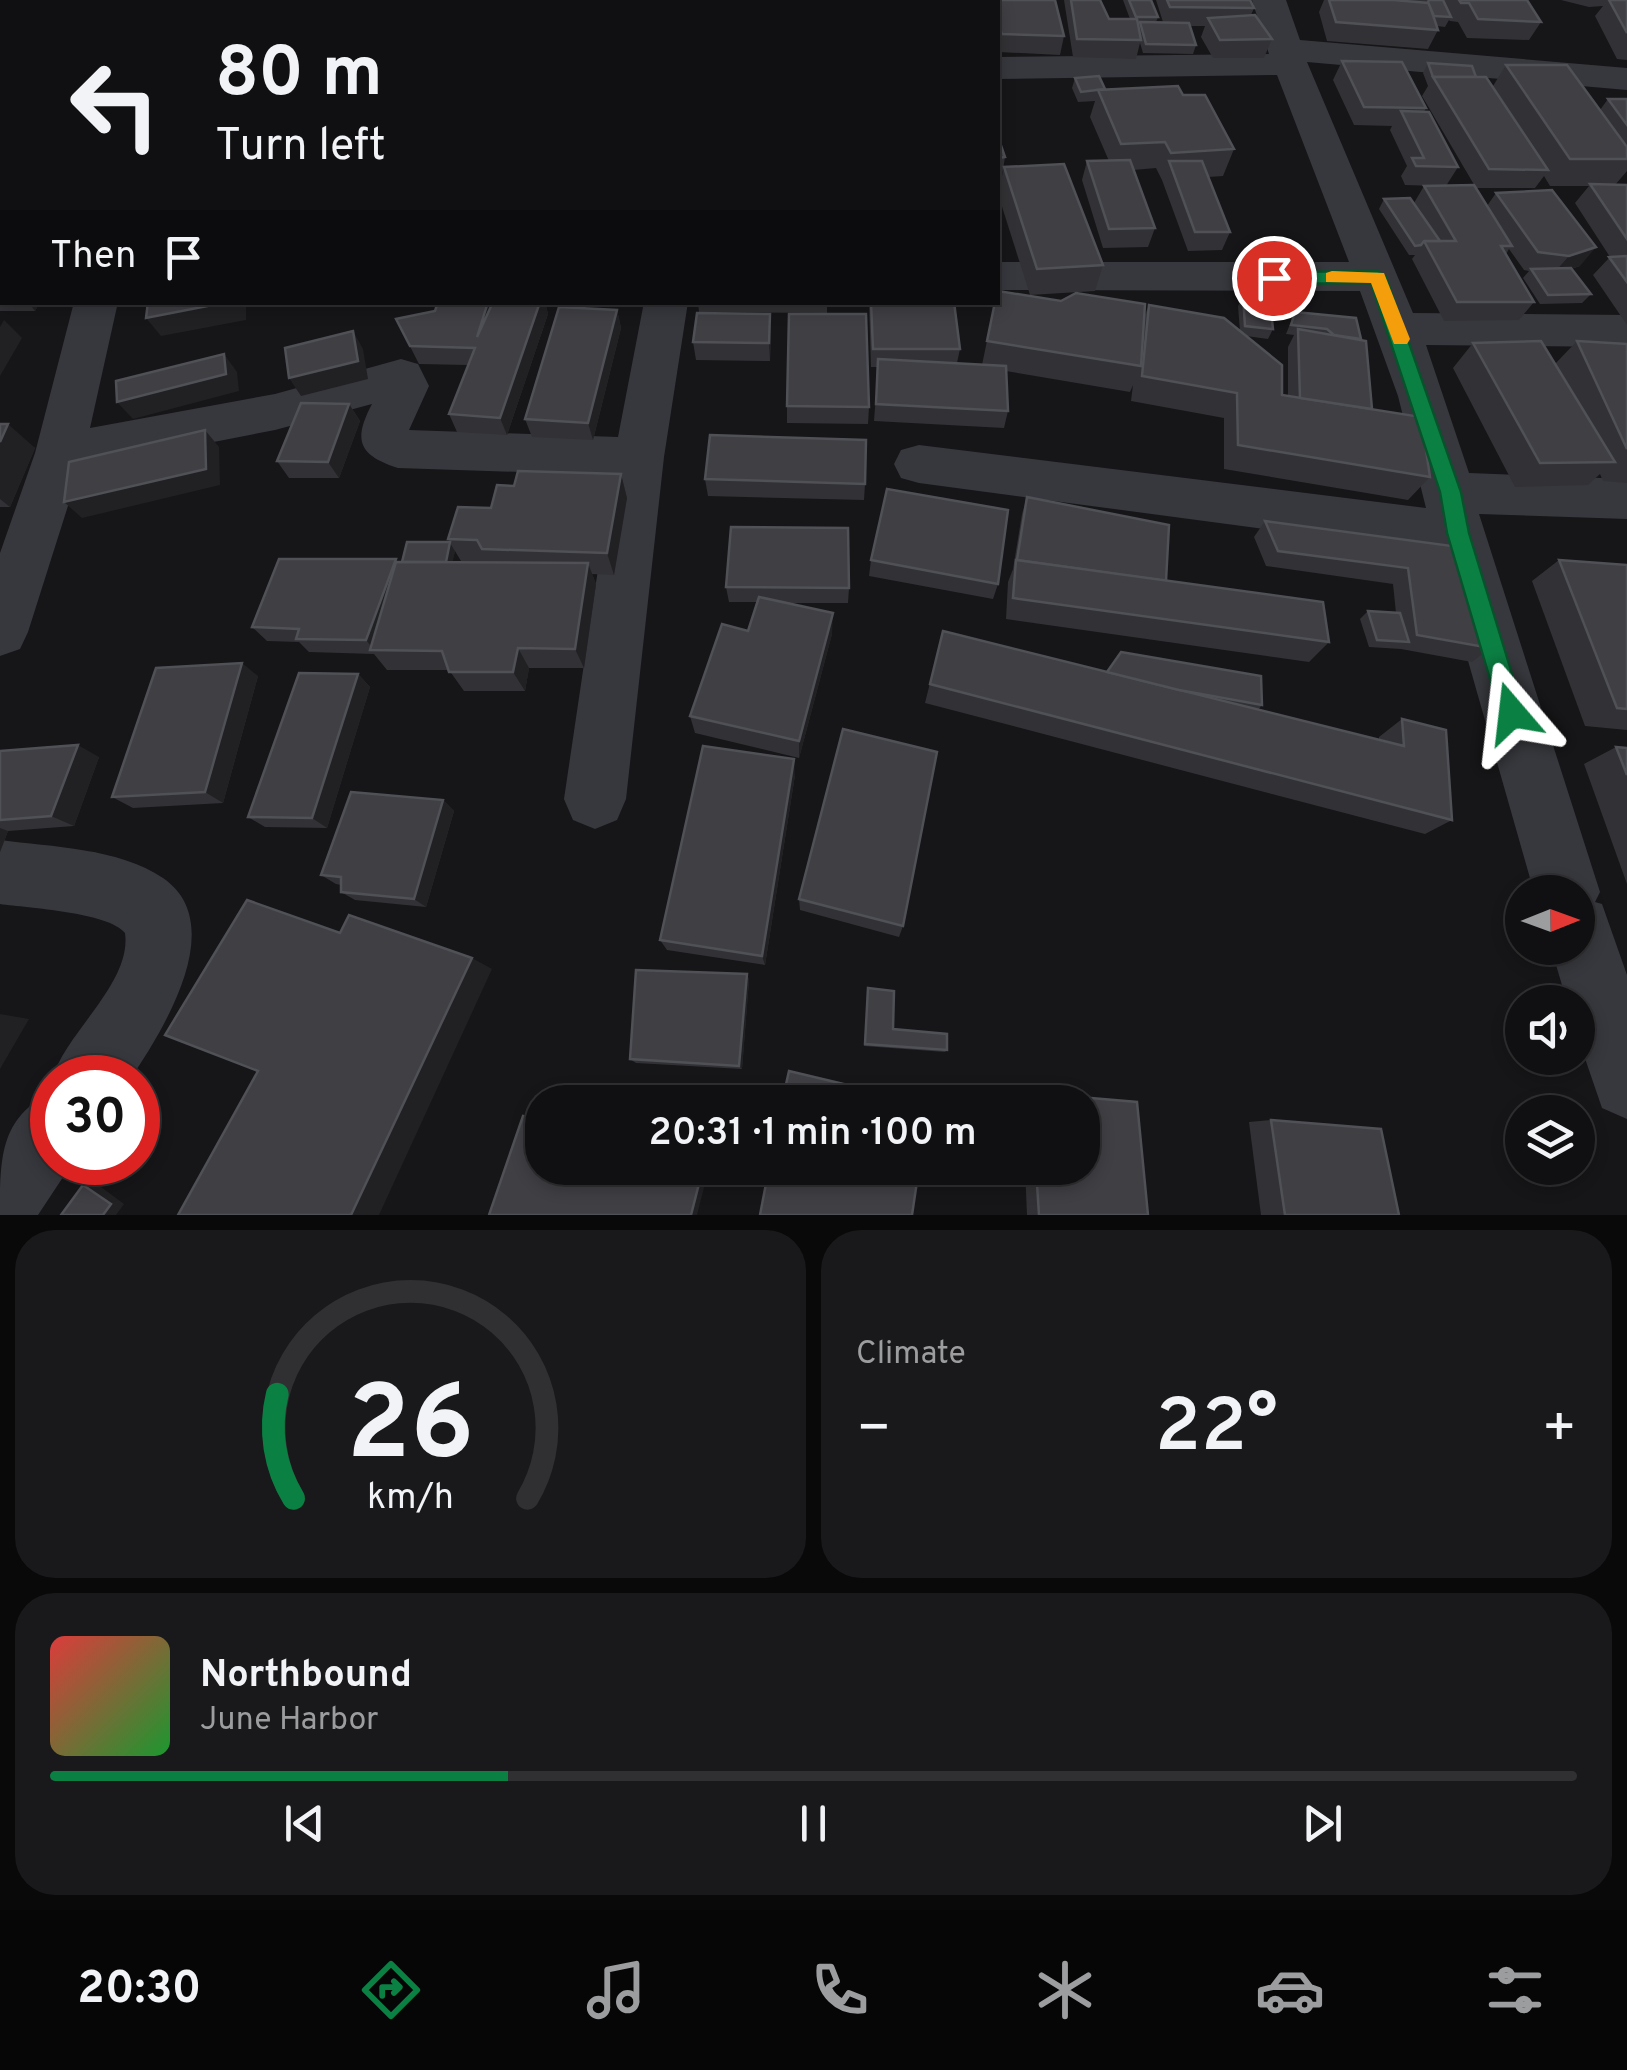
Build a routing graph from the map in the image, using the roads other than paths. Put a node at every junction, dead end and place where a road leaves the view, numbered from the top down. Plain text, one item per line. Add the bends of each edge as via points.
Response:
1 (1268, 0) edge
2 (1286, 57) junction
3 (1000, 68) edge
4 (1627, 79) edge
5 (1000, 276) edge
6 (1378, 277) junction
7 (95, 305) edge
8 (665, 305) edge
9 (1397, 328) junction
10 (1627, 331) edge
11 (60, 453) junction
12 (639, 457) junction
13 (919, 464) dead end
14 (1627, 499) edge
15 (1454, 513) junction
16 (0, 632) edge
17 (595, 799) dead end
18 (0, 872) edge
19 (1562, 875) edge
20 (1591, 965) edge
21 (1621, 1048) edge
22 (103, 1055) edge
23 (30, 1161) edge
24 (0, 1205) edge

1 - 2 street
2 - 3 street
2 - 4 street
2 - 6 street
5 - 6 street
6 - 9 street
7 - 11 street
8 - 12 street
9 - 10 street
9 - 15 street
11 - 12 street via 292,408 401,376 405,386 385,426 385,441 398,449
11 - 16 street
12 - 17 street
13 - 15 street
14 - 15 street
15 - 19 street
18 - 22 street via 116,892 142,901 154,915 162,935 157,960
20 - 21 street
23 - 24 street

